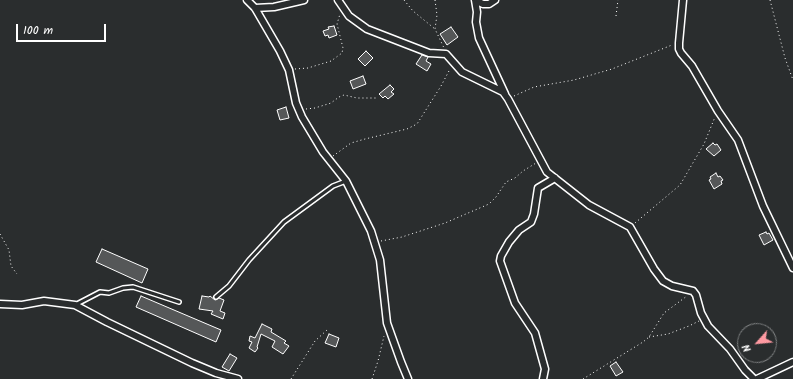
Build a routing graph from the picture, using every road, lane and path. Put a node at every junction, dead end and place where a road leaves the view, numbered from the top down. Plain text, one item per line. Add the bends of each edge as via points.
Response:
1 (247, 0) edge
2 (304, 0) edge
3 (404, 0) edge
4 (435, 0) edge
5 (475, 0) edge
6 (495, 0) edge
7 (618, 0) edge
8 (683, 0) edge
9 (770, 0) edge
10 (340, 3) edge
11 (255, 8) junction
12 (616, 16) dead end
13 (435, 29) junction
14 (679, 43) junction
15 (446, 54) junction
16 (454, 62) junction
17 (288, 70) junction
18 (793, 80) edge
19 (507, 97) junction
20 (376, 98) dead end
21 (299, 110) junction
22 (718, 111) junction
23 (329, 159) junction
24 (540, 160) junction
25 (555, 178) junction
26 (346, 181) junction
27 (630, 228) junction
28 (0, 234) edge
29 (374, 243) junction
30 (793, 268) edge
31 (17, 274) dead end
32 (693, 291) junction
33 (216, 297) dead end
34 (179, 302) dead end
35 (0, 304) edge
36 (75, 305) junction
37 (704, 318) junction
38 (387, 323) junction
39 (327, 330) dead end
40 (649, 337) junction
41 (793, 362) edge
42 (238, 379) edge
43 (291, 379) edge
44 (372, 379) edge
45 (408, 379) edge
46 (543, 379) edge
47 (583, 379) edge
48 (754, 379) edge
49 (758, 379) edge

1 - 11 street
2 - 11 street via 274,7
3 - 13 path
4 - 13 path
5 - 6 street via 483,4
5 - 19 street via 478,38
7 - 12 path
8 - 14 street
9 - 18 path
10 - 15 street via 349,16 367,29 429,53
10 - 17 path via 337,24 342,53 324,64
11 - 17 street
13 - 15 path
14 - 19 path via 612,69 574,80 534,87
14 - 22 street via 681,53 692,66
15 - 16 street
16 - 19 street via 462,72 495,87
16 - 23 path via 417,124 351,144
17 - 21 street
19 - 24 street
20 - 21 path via 344,96 315,108
21 - 23 street
22 - 27 path via 704,144 680,185
22 - 30 street via 738,140 763,206
23 - 26 street
24 - 25 street via 547,172
24 - 29 path via 506,182 488,204 445,223
25 - 27 street via 589,205
25 - 46 street via 538,188 531,222 519,230 509,242 500,262 515,303 535,333 545,369
26 - 29 street via 371,231
26 - 33 lane via 333,186 284,222 229,286
27 - 32 street via 663,281
28 - 31 path via 8,247 12,266
29 - 38 street via 380,260
32 - 37 street
32 - 40 path via 664,313
34 - 36 lane via 134,287 108,293 100,292
35 - 36 street via 22,305 44,301
36 - 42 street via 192,363
37 - 40 path via 668,334
37 - 48 street
38 - 44 path
38 - 45 street
39 - 43 path via 315,341
40 - 47 path
41 - 49 street

